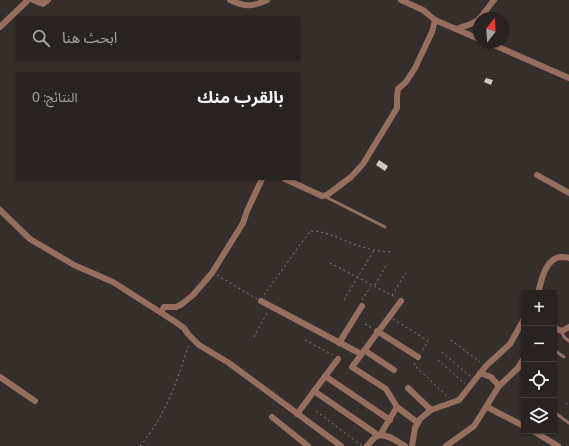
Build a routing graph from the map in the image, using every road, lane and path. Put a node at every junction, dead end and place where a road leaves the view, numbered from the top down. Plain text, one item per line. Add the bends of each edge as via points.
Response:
1 (28, 0) edge
2 (32, 0) edge
3 (48, 0) edge
4 (230, 0) edge
5 (267, 0) edge
6 (401, 0) edge
7 (494, 0) edge
8 (485, 12) edge
9 (435, 20) junction
10 (473, 23) edge
11 (0, 27) edge
12 (457, 29) junction
13 (473, 36) edge
14 (501, 48) edge
15 (569, 78) edge
16 (537, 175) dead end
17 (262, 180) edge
18 (287, 180) edge
19 (569, 193) edge
20 (322, 196) junction
21 (0, 210) edge
22 (385, 227) dead end
23 (374, 249) junction
24 (392, 252) dead end
25 (569, 258) edge
26 (330, 263) dead end
27 (387, 264) dead end
28 (212, 273) junction
29 (406, 273) dead end
30 (357, 278) junction
31 (372, 285) junction
32 (375, 285) junction
33 (538, 290) edge
34 (392, 296) junction
35 (259, 300) junction
36 (344, 300) dead end
37 (401, 301) joint
38 (270, 306) junction
39 (362, 306) joint
40 (161, 312) junction
41 (389, 317) junction
42 (365, 324) dead end
43 (521, 324) edge
44 (569, 327) edge
45 (557, 329) edge
46 (377, 331) junction
47 (562, 331) junction
48 (191, 337) junction
49 (254, 337) dead end
50 (305, 340) dead end
51 (451, 340) dead end
52 (569, 341) edge
53 (339, 343) junction
54 (363, 352) junction
55 (442, 352) dead end
56 (557, 352) edge
57 (418, 357) junction
58 (564, 357) dead end
59 (338, 359) joint
60 (438, 360) dead end
61 (522, 362) edge
62 (486, 366) junction
63 (394, 370) dead end
64 (480, 374) junction
65 (325, 376) junction
66 (0, 377) edge
67 (475, 380) junction
68 (499, 386) junction
69 (469, 387) junction
70 (408, 388) dead end
71 (314, 391) junction
72 (35, 401) dead end
73 (453, 402) junction
74 (566, 403) dead end
75 (569, 405) edge
76 (487, 407) junction
77 (397, 408) junction
78 (431, 410) junction
79 (316, 411) dead end
80 (297, 414) junction
81 (557, 414) edge
82 (272, 417) dead end
83 (390, 420) junction
84 (418, 423) junction
85 (569, 423) edge
86 (521, 424) edge
87 (538, 434) edge
88 (378, 436) junction
89 (140, 446) edge
90 (308, 446) edge
91 (341, 446) edge
92 (362, 446) edge
93 (367, 446) edge
94 (405, 446) edge
95 (412, 446) edge
96 (446, 446) edge
97 (558, 446) edge

1 - 11 street
2 - 3 street via 43,4
4 - 5 street via 253,6
6 - 9 street via 423,10
7 - 8 street
9 - 12 street
9 - 20 street via 415,68 398,90 398,108 363,164 351,177
10 - 12 street
12 - 13 street
14 - 15 street
16 - 19 street
17 - 28 street via 243,223
18 - 20 street
20 - 22 lane
21 - 40 street via 30,239 74,265 113,282
23 - 24 path
23 - 30 path
23 - 35 path via 329,233 310,231
25 - 33 street via 554,259 540,279
26 - 30 path
27 - 32 path
28 - 35 path
28 - 40 street via 182,304 164,308
29 - 34 path
30 - 31 path
30 - 36 path
31 - 32 path
31 - 39 path via 361,301
32 - 34 path
34 - 37 path
35 - 38 street
37 - 41 street
38 - 49 path
38 - 53 street
39 - 53 street
40 - 48 street via 184,328
41 - 46 street
41 - 57 path via 428,341
42 - 46 path
43 - 62 street via 510,344
44 - 47 street
45 - 47 street
46 - 54 street
46 - 57 street
47 - 52 lane
48 - 80 street
48 - 89 path via 173,392
50 - 59 path
51 - 62 path
53 - 54 street
54 - 63 street
54 - 77 street via 352,367 386,389
55 - 67 path
56 - 58 lane
57 - 73 path via 414,365
59 - 65 street
60 - 69 path
61 - 68 street
62 - 64 street
64 - 67 street
64 - 68 street via 491,377
65 - 71 street
65 - 83 street
66 - 72 street
67 - 69 street
68 - 76 street
69 - 73 street via 459,400
70 - 78 street
71 - 80 street
71 - 88 street
73 - 78 street
74 - 75 path
76 - 86 street
76 - 96 street via 474,426
77 - 83 street
77 - 84 street
78 - 84 street
79 - 92 path
80 - 91 street
81 - 85 lane
82 - 90 street
83 - 88 street
84 - 95 street
87 - 97 street
88 - 93 street
88 - 94 street via 385,436

